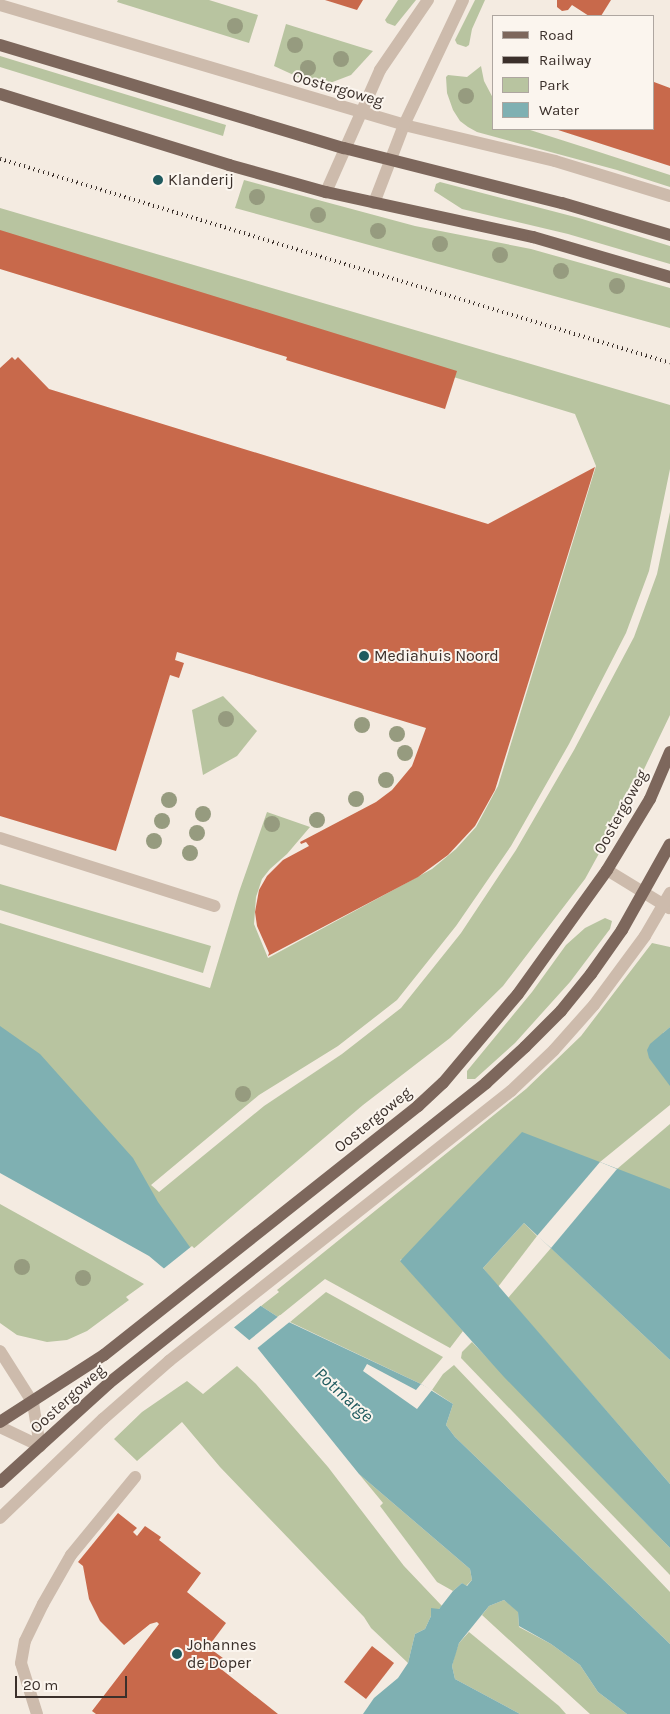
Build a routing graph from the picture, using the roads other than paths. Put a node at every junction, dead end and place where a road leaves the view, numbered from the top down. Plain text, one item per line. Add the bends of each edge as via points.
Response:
1 (428, 0) edge
2 (463, 0) edge
3 (0, 5) edge
4 (0, 45) edge
5 (0, 94) edge
6 (361, 113) junction
7 (404, 125) junction
8 (344, 148) junction
9 (390, 160) junction
10 (326, 192) junction
11 (670, 196) edge
12 (374, 203) junction
13 (670, 235) edge
14 (670, 277) edge
15 (670, 752) edge
16 (0, 838) edge
17 (670, 844) edge
18 (608, 870) junction
19 (645, 893) junction
20 (668, 902) edge
21 (214, 906) dead end
22 (0, 1351) edge
23 (33, 1403) junction
24 (0, 1422) edge
25 (0, 1427) edge
26 (40, 1446) junction
27 (135, 1477) dead end
28 (0, 1482) edge
29 (0, 1518) edge
30 (37, 1714) edge

1 - 6 street via 380,70
2 - 7 street
3 - 6 street, Oostergoweg
4 - 8 main road
5 - 10 main road
6 - 7 street, Oostergoweg
6 - 8 street
7 - 9 street
7 - 11 street, Oostergoweg via 555,161
8 - 9 main road
8 - 10 street
9 - 12 street
9 - 13 main road via 562,203
10 - 12 main road
12 - 14 main road via 533,237
15 - 18 main road, Oostergoweg via 650,799
16 - 21 street
17 - 19 main road, Oostergoweg
18 - 19 street
18 - 23 main road, Oostergoweg via 518,994 443,1083 104,1355
19 - 20 street
19 - 26 main road, Oostergoweg via 591,974 561,1011 486,1083 109,1383
20 - 29 street via 594,1005 511,1091 169,1361
22 - 23 street
23 - 24 main road, Oostergoweg
23 - 26 street
25 - 26 street
26 - 28 main road, Oostergoweg
27 - 30 street via 71,1555 25,1641 21,1663

